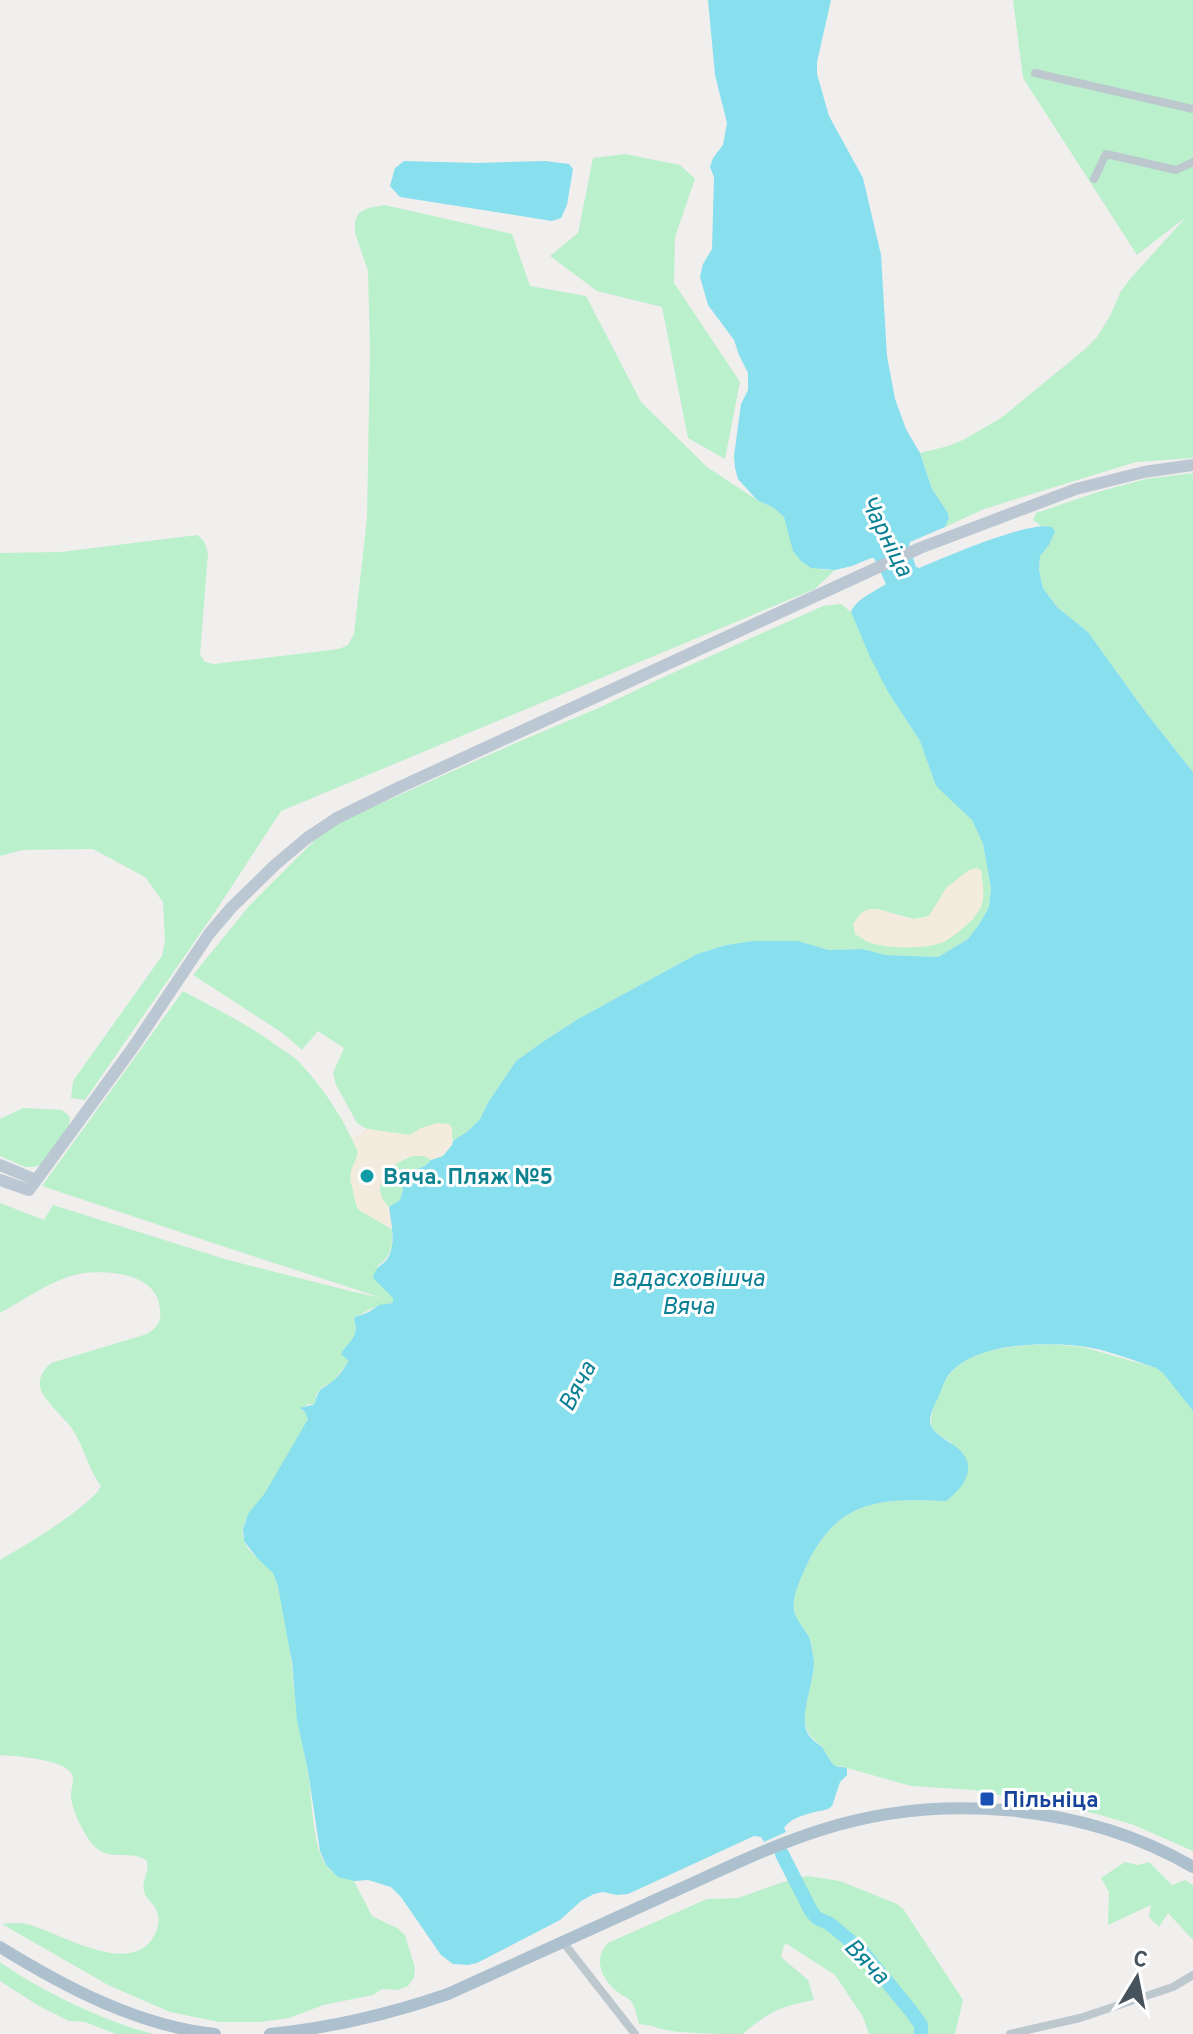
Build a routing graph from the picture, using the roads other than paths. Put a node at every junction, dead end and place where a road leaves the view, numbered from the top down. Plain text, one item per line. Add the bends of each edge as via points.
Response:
1 (1035, 73) dead end
2 (1193, 109) edge
3 (1193, 162) edge
4 (1094, 179) dead end
5 (1193, 465) edge
6 (0, 1165) edge
7 (0, 1180) edge
8 (32, 1185) junction
9 (1193, 1867) edge
10 (563, 1942) junction
11 (0, 1947) edge
12 (1193, 1975) edge
13 (215, 2034) edge
14 (270, 2034) edge
15 (635, 2034) edge
16 (1010, 2034) edge

1 - 2 street
3 - 4 street via 1176,170 1106,154
5 - 8 street via 1076,489 920,548 337,818 275,865 209,934
6 - 8 street
7 - 8 street
9 - 10 main road via 1131,1838 1054,1817 970,1808 912,1812 822,1830 762,1852
10 - 14 main road via 420,2004
10 - 15 street
11 - 13 main road via 126,2011
12 - 16 street via 1173,1987 1080,2018

